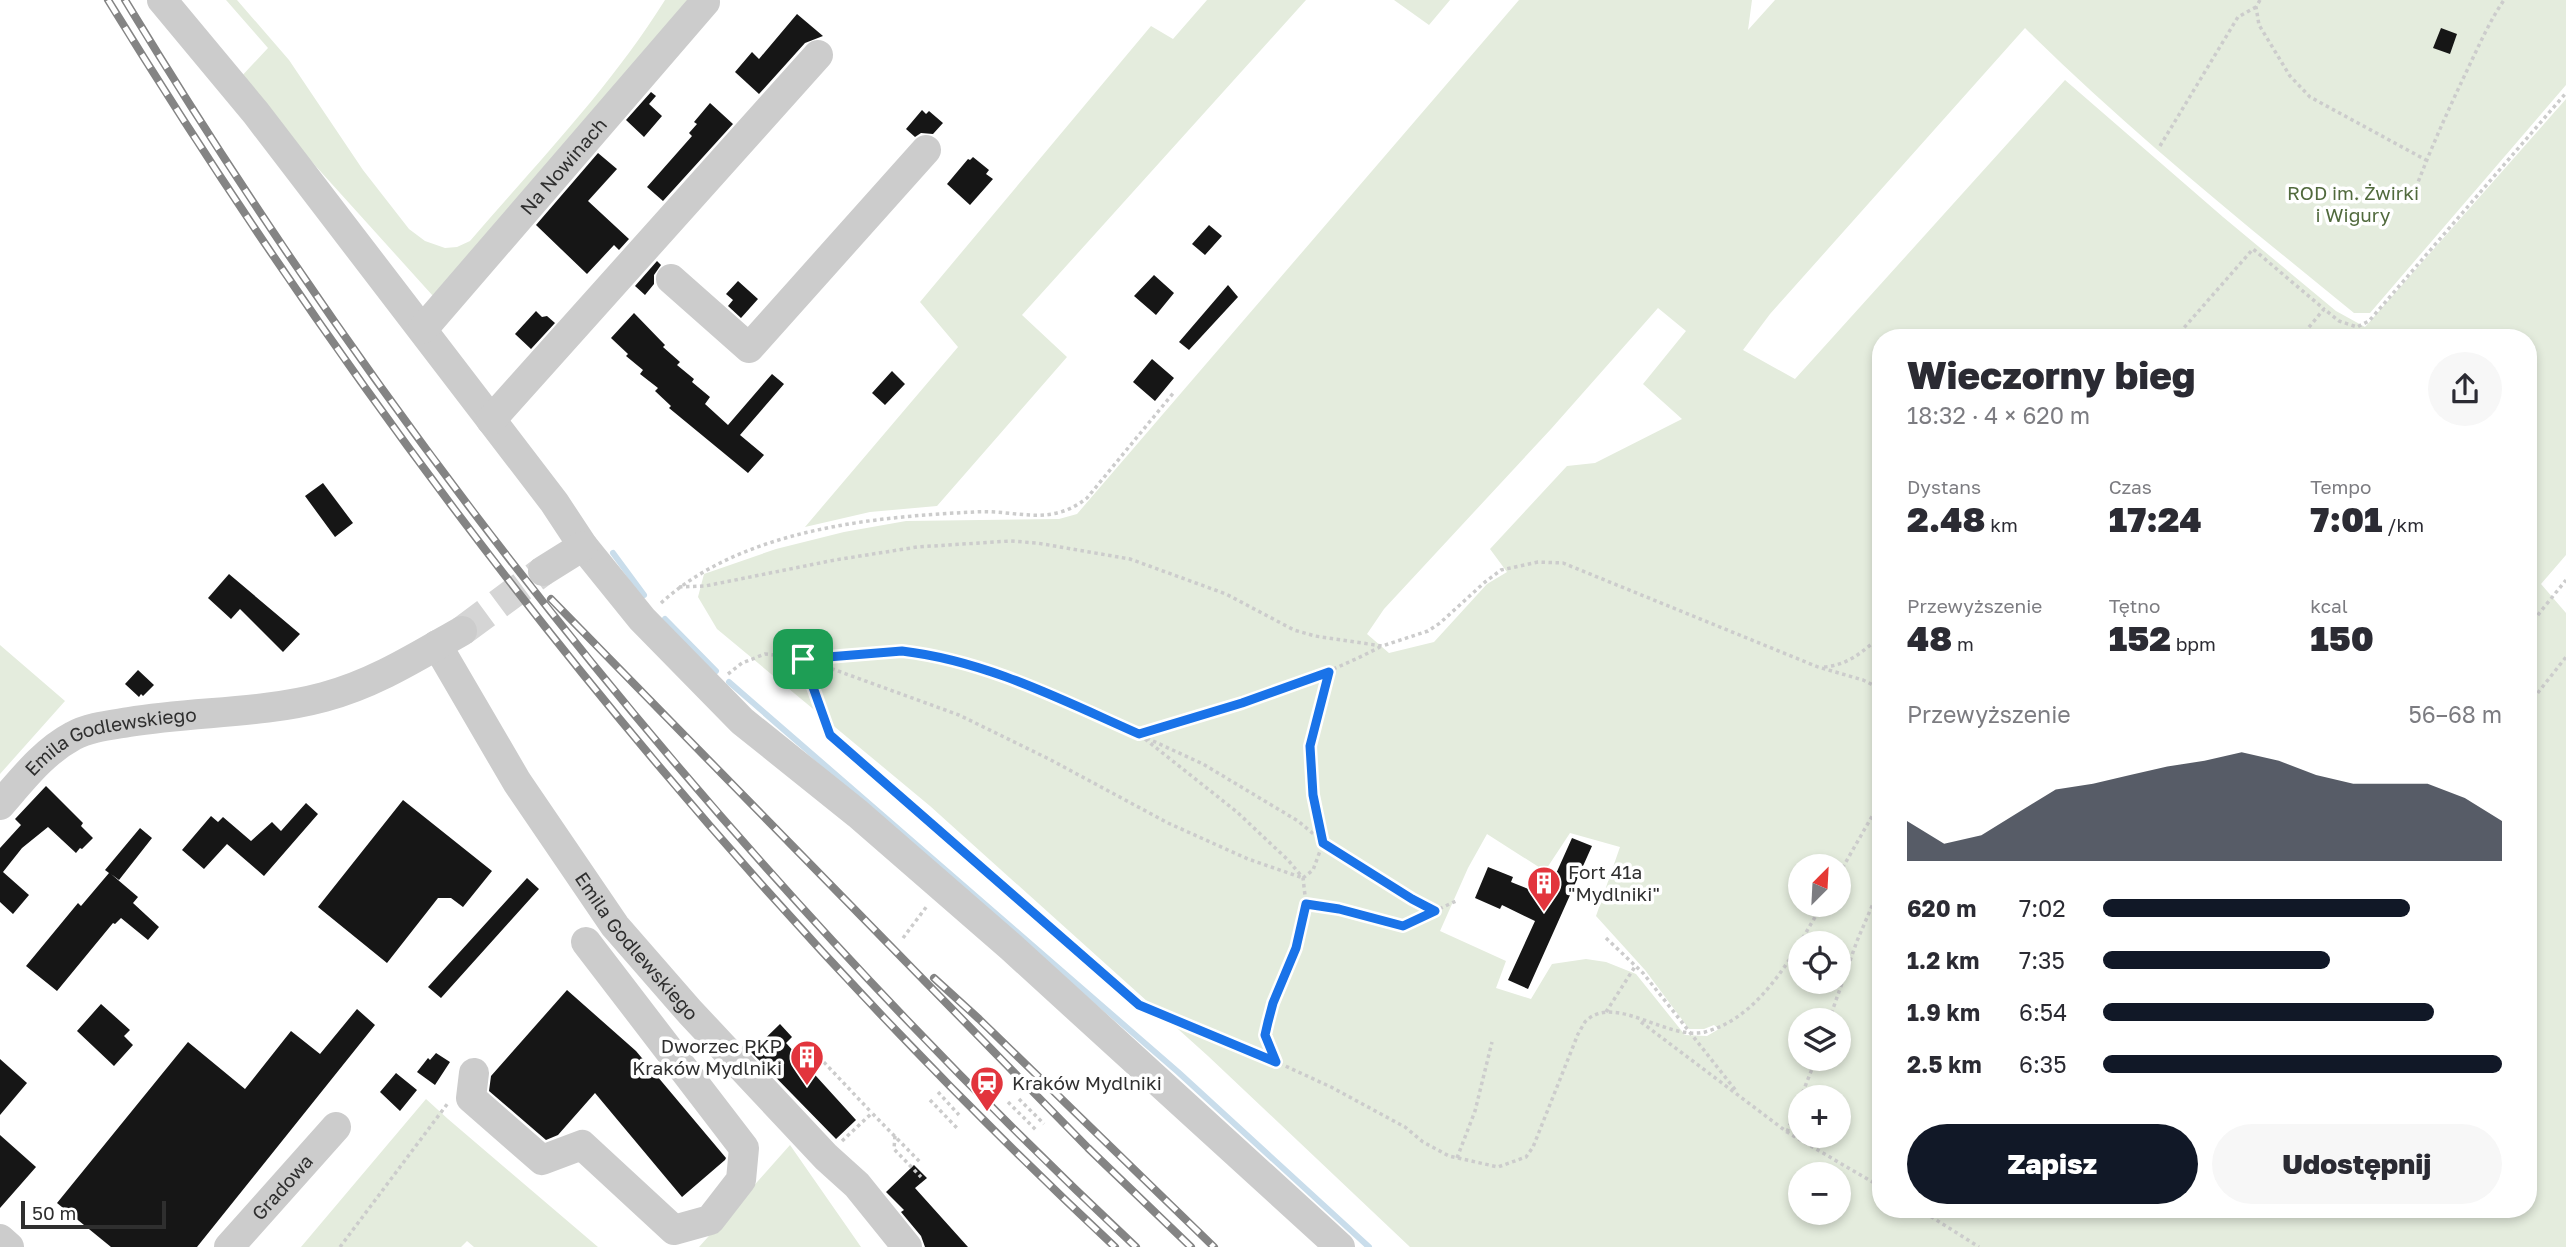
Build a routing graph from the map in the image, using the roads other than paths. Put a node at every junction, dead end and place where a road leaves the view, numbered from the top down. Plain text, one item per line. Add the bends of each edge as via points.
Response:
1 (162, 0) edge
2 (705, 2) dead end
3 (818, 55) dead end
4 (926, 150) dead end
5 (671, 279) dead end
6 (423, 329) junction
7 (491, 420) junction
8 (583, 546) junction
9 (543, 571) tunnel mouth
10 (0, 805) edge
11 (586, 942) dead end
12 (474, 1073) dead end
13 (336, 1127) dead end
14 (0, 1239) edge
15 (9, 1247) edge
16 (229, 1247) edge
17 (907, 1247) edge
18 (1340, 1247) edge

1 - 6 street
2 - 6 street, Na Nowinach
3 - 7 street
4 - 5 street via 749,348
6 - 7 street
7 - 8 street
8 - 9 street
8 - 18 street via 642,619 742,721 1011,947
10 - 17 street, Emila Godlewskiego via 34,766 74,735 149,718 325,697 382,676 449,638 517,782 574,878 653,972 857,1185
11 - 12 street via 744,1148 741,1180 710,1220 674,1230 582,1145 542,1160 471,1098
13 - 16 street, Gradowa
14 - 15 street

